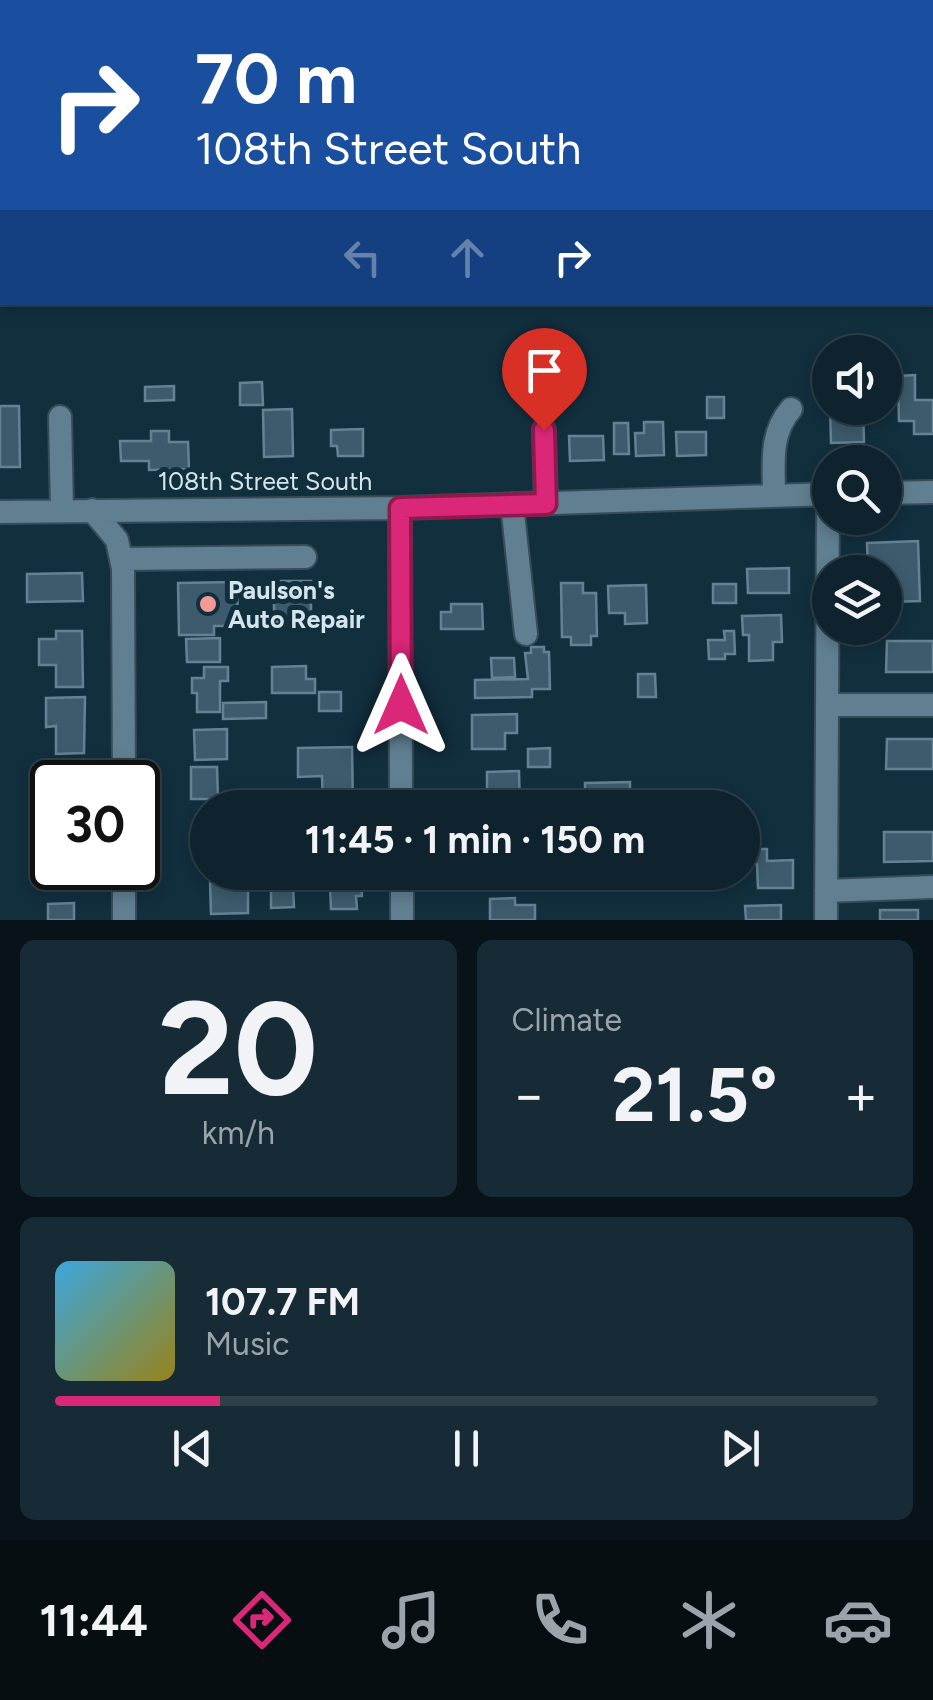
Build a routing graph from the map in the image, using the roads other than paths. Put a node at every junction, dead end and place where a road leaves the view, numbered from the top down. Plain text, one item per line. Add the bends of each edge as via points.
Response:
1 (791, 409) dead end
2 (60, 416) dead end
3 (544, 430) dead end
4 (933, 492) edge
5 (902, 493) edge
6 (812, 495) edge
7 (774, 496) junction
8 (512, 504) junction
9 (546, 504) junction
10 (400, 508) junction
11 (62, 510) junction
12 (92, 510) junction
13 (0, 512) edge
14 (829, 535) edge
15 (305, 557) dead end
16 (122, 559) junction
17 (526, 634) dead end
18 (827, 705) junction
19 (933, 705) edge
20 (124, 760) edge
21 (402, 790) edge
22 (933, 887) edge
23 (124, 890) edge
24 (402, 890) edge
25 (826, 890) junction
26 (124, 920) edge
27 (402, 920) edge
28 (826, 920) edge

1 - 7 street via 775,439
2 - 11 street
3 - 9 street
4 - 5 street
6 - 7 street, 108th Street South
7 - 9 street, 108th Street South
8 - 9 street, 108th Street South
8 - 10 street, 108th Street South
8 - 17 street
10 - 12 street, 108th Street South
10 - 21 street
11 - 12 street, 108th Street South
11 - 13 street, 108th Street South
12 - 16 street via 113,532
14 - 18 street
15 - 16 street
16 - 20 street
18 - 19 street
18 - 25 street
22 - 25 street
23 - 26 street
24 - 27 street
25 - 28 street

